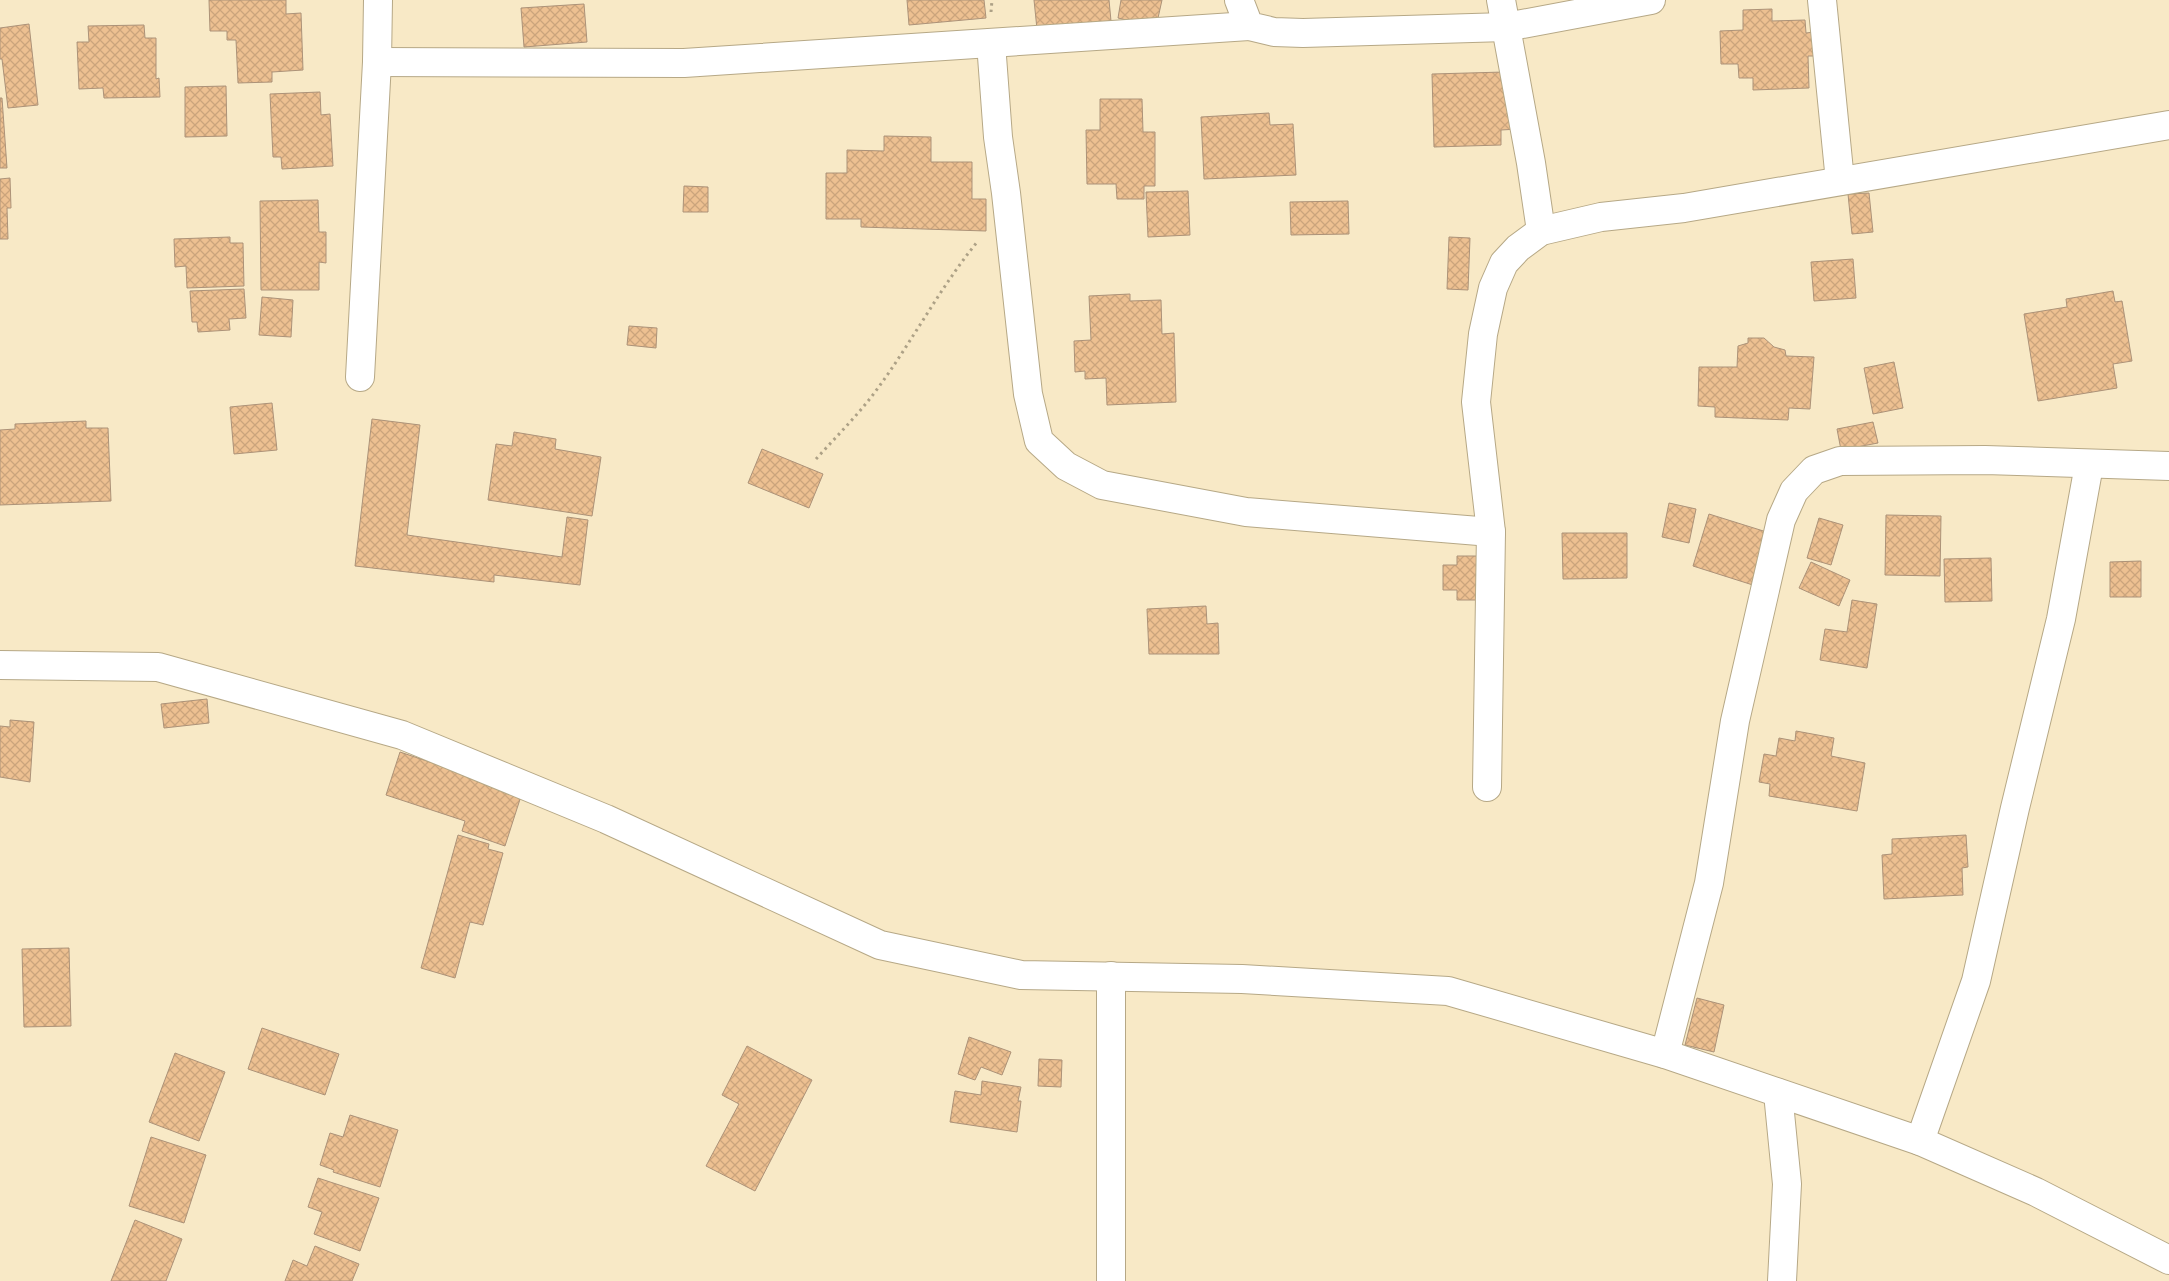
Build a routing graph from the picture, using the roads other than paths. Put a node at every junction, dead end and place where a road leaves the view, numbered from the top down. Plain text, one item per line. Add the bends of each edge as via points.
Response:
1 (378, 0) edge
2 (1239, 0) edge
3 (1501, 0) edge
4 (1651, 0) edge
5 (1822, 0) edge
6 (1249, 26) junction
7 (1506, 27) junction
8 (991, 43) junction
9 (377, 62) junction
10 (2169, 125) edge
11 (1840, 181) junction
12 (1541, 231) junction
13 (360, 377) dead end
14 (2089, 464) junction
15 (2169, 466) edge
16 (1491, 532) junction
17 (0, 665) edge
18 (1487, 787) dead end
19 (1111, 976) junction
20 (1665, 1054) junction
21 (1778, 1093) junction
22 (1920, 1141) junction
23 (2169, 1260) edge
24 (1111, 1281) edge
25 (1782, 1281) edge

1 - 9 street
2 - 6 street
3 - 7 street
4 - 7 street
5 - 11 street
6 - 7 street via 1274,32 1302,33
6 - 8 street
7 - 12 street
8 - 9 street via 684,63
8 - 16 street via 998,137 1028,394 1039,441 1066,466 1102,485 1246,512
9 - 13 street
10 - 11 street
11 - 12 street via 1684,208 1601,217
12 - 16 street via 1504,263 1493,288 1483,334 1476,402
14 - 15 street
14 - 20 street via 1985,460 1840,461 1814,470 1794,491 1781,520 1735,721 1709,883
14 - 22 street via 2061,619 1976,981
16 - 18 street
17 - 19 street via 158,667 402,735 606,819 880,945 1021,975
19 - 20 street via 1242,979 1448,991
19 - 24 street
20 - 21 street
21 - 22 street
21 - 25 street via 1786,1184
22 - 23 street via 2036,1192

